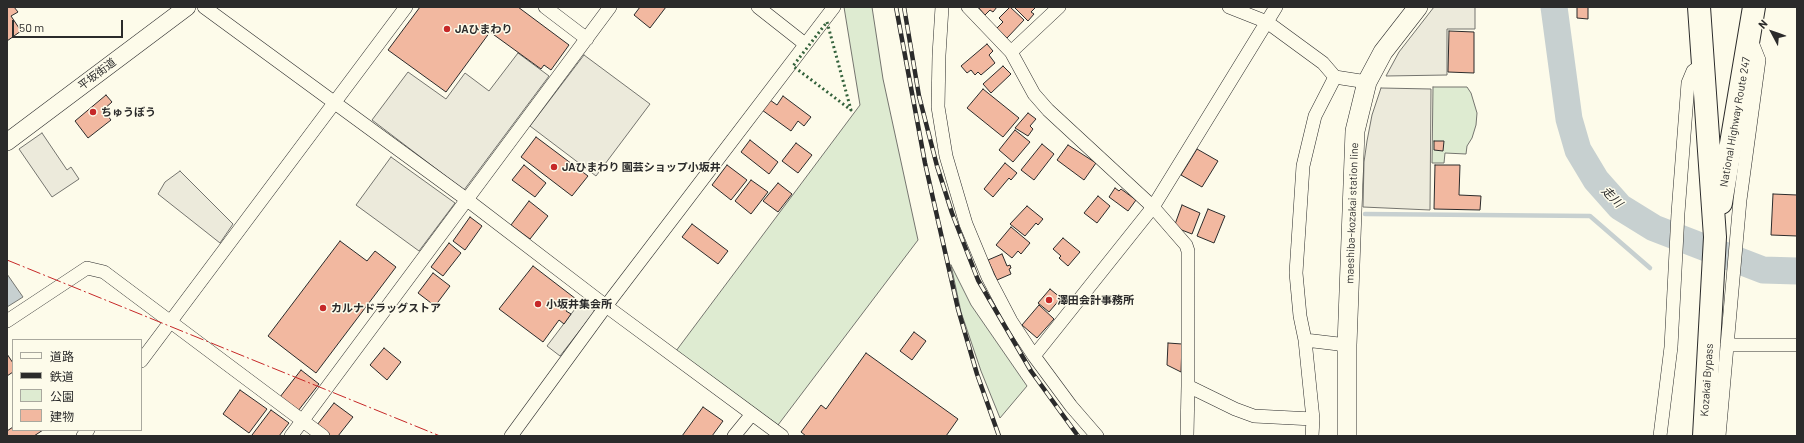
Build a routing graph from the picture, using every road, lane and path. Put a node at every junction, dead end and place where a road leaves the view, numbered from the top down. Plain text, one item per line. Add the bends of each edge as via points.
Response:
1 (187, 7) edge
2 (204, 7) edge
3 (406, 7) edge
4 (545, 7) edge
5 (610, 7) edge
6 (758, 7) edge
7 (834, 7) edge
8 (942, 7) edge
9 (968, 7) edge
10 (1059, 7) edge
11 (1229, 7) edge
12 (1276, 7) edge
13 (1418, 7) edge
14 (1699, 7) edge
15 (1754, 7) edge
16 (1267, 22) junction
17 (1750, 37) junction
18 (587, 38) junction
19 (805, 44) junction
20 (1011, 52) junction
21 (1703, 64) junction
22 (1335, 77) junction
23 (1367, 82) junction
24 (334, 102) junction
25 (7, 142) edge
26 (466, 199) junction
27 (1152, 207) junction
28 (1715, 237) junction
29 (606, 306) junction
30 (7, 321) edge
31 (170, 323) junction
32 (1711, 323) joint
33 (1305, 340) junction
34 (1797, 344) edge
35 (1347, 345) junction
36 (1727, 345) junction
37 (1034, 356) junction
38 (142, 360) edge
39 (1188, 386) junction
40 (752, 414) junction
41 (1312, 418) junction
42 (302, 421) junction
43 (291, 436) edge
44 (323, 436) edge
45 (511, 436) edge
46 (734, 436) edge
47 (782, 436) edge
48 (1097, 436) edge
49 (1187, 436) edge
50 (1312, 436) edge
51 (1347, 436) edge
52 (1660, 436) edge
53 (1704, 436) edge
54 (1720, 436) edge

1 - 25 street, 平坂街道
2 - 24 street
3 - 24 street
4 - 18 street
5 - 18 street
6 - 19 street
7 - 19 street
8 - 37 street via 938,107 946,156 966,224 988,277 1011,321
9 - 20 street
10 - 20 street
11 - 16 street
12 - 16 street
13 - 23 main road, maeshiba-kozakai station line via 1383,52
14 - 21 highway, National Highway Route 247
15 - 17 highway, National Highway Route 247
16 - 22 street via 1323,63
16 - 27 street
17 - 28 highway, National Highway Route 247
17 - 36 street via 1759,60 1740,200
18 - 26 street
19 - 29 street
20 - 27 street via 1034,94 1048,110
21 - 28 highway, National Highway Route 247
21 - 52 street via 1693,71 1688,83 1671,347
22 - 23 street
22 - 33 street via 1315,116 1303,166 1296,274
23 - 35 main road, maeshiba-kozakai station line via 1355,131
24 - 26 street
24 - 31 street
26 - 29 street
26 - 42 street
27 - 37 street
27 - 39 street via 1186,245 1188,251
28 - 32 highway, National Highway Route 247
29 - 40 street
29 - 45 street
30 - 31 street via 87,268 104,272
31 - 38 street
31 - 42 street
32 - 53 highway, Kozakai Bypass
33 - 35 street
33 - 41 street
34 - 36 street
35 - 51 main road, maeshiba-kozakai station line
36 - 54 street
37 - 48 street
39 - 41 street via 1254,416
39 - 49 street
40 - 46 street
40 - 47 street
41 - 50 street
42 - 43 street
42 - 44 street

